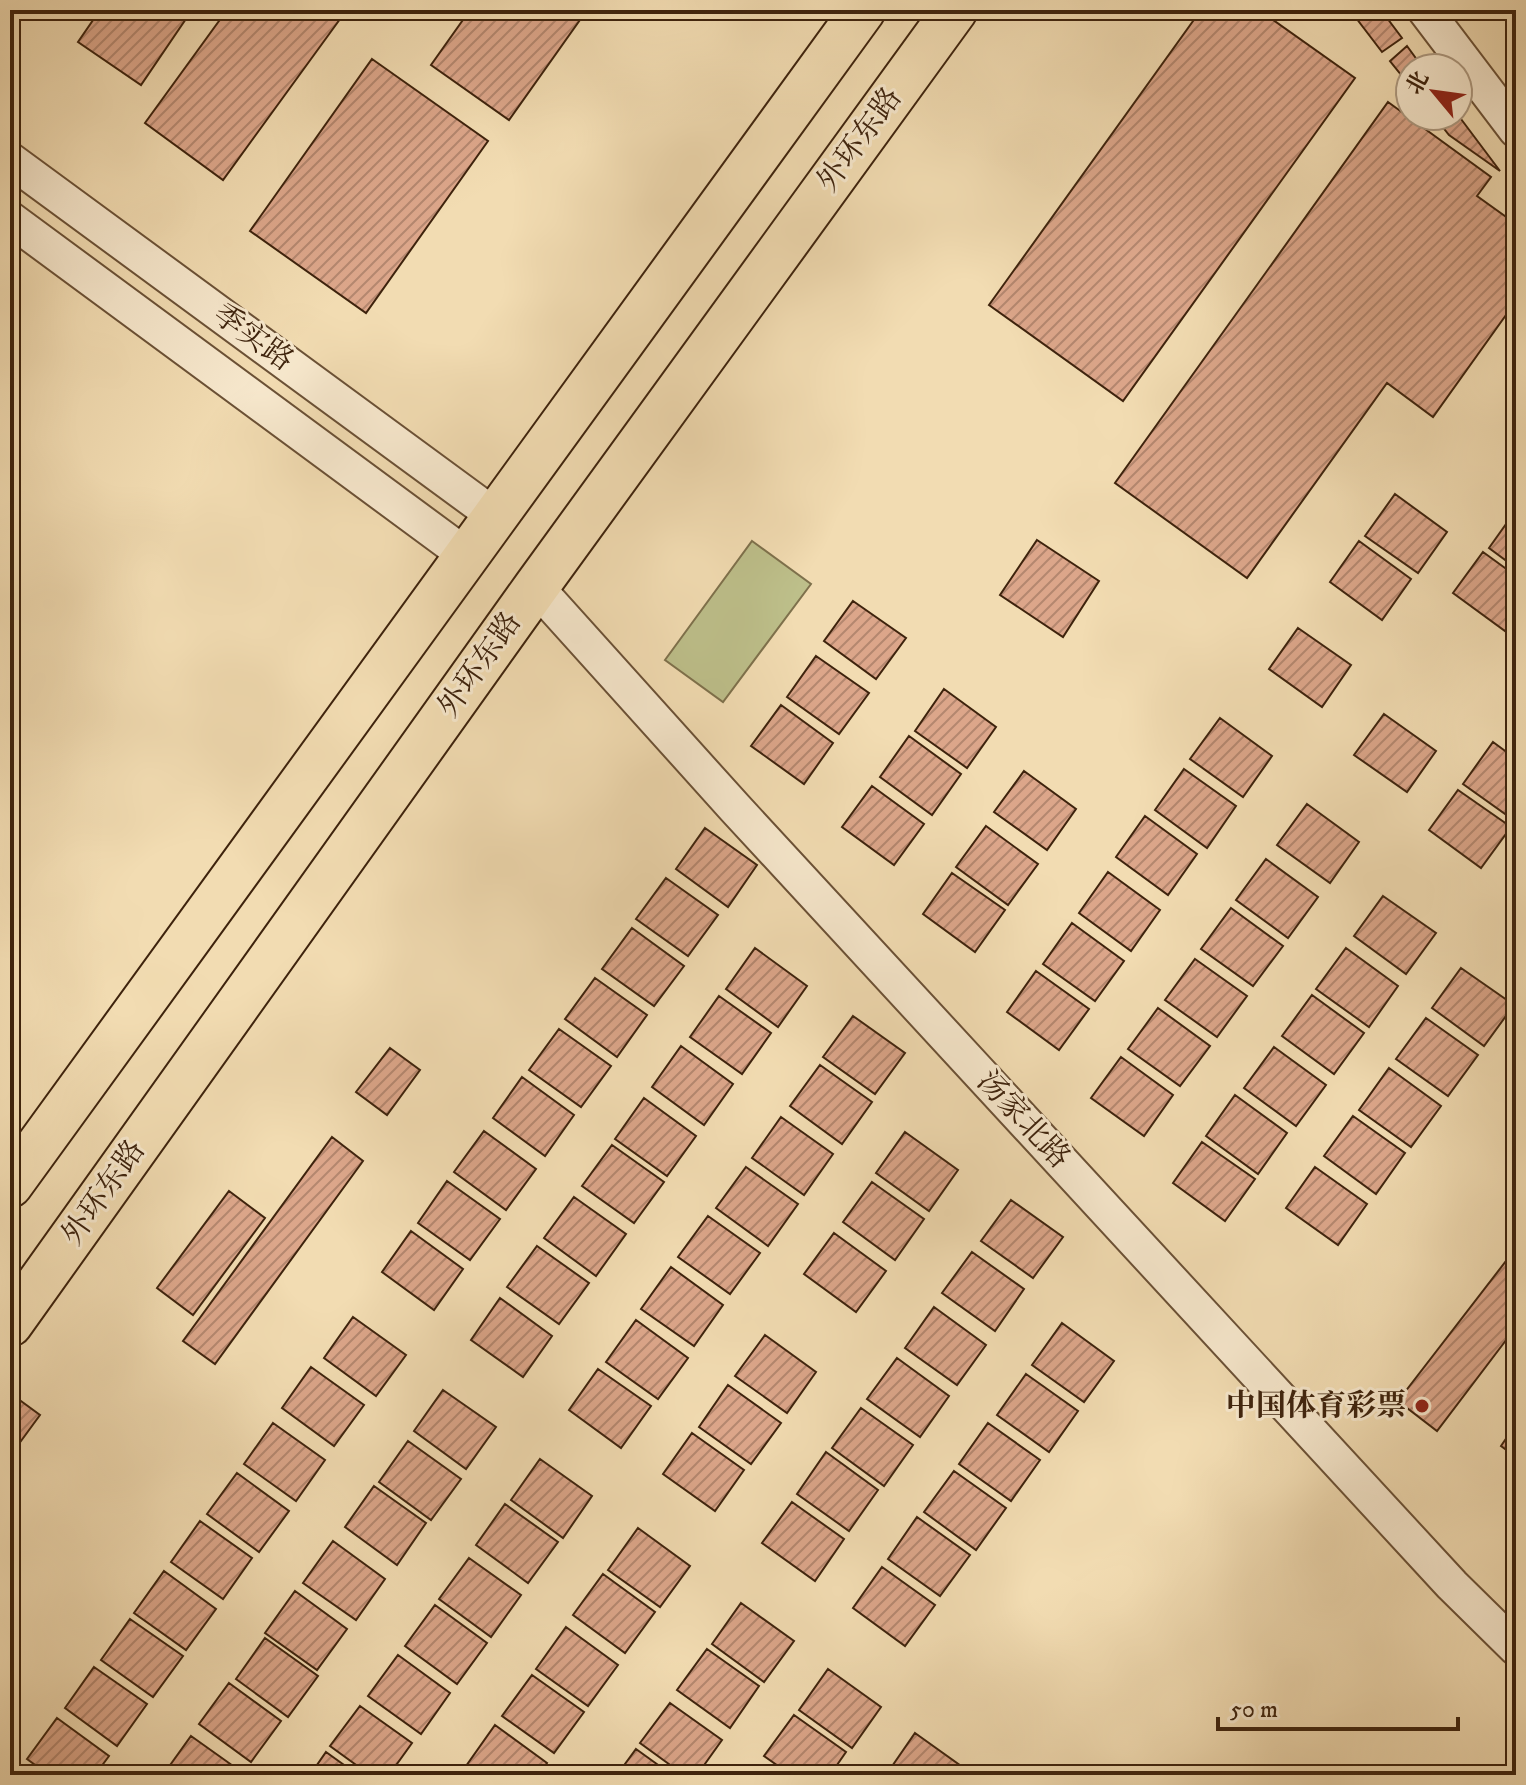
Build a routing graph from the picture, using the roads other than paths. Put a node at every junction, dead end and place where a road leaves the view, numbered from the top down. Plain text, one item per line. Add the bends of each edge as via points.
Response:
1 (863, 10) edge
2 (955, 10) edge
3 (1425, 10) edge
4 (1516, 130) edge
5 (10, 160) edge
6 (10, 219) edge
7 (495, 516) junction
8 (467, 556) junction
9 (536, 587) junction
10 (10, 1185) edge
11 (10, 1324) edge
12 (1516, 1648) edge

1 - 7 highway
2 - 9 highway, 外环东路
3 - 4 street
5 - 7 street, 季实路
6 - 8 street, 季实路
7 - 8 highway
8 - 10 highway
9 - 11 highway, 外环东路
9 - 12 street, 汤家北路 via 1452,1585

